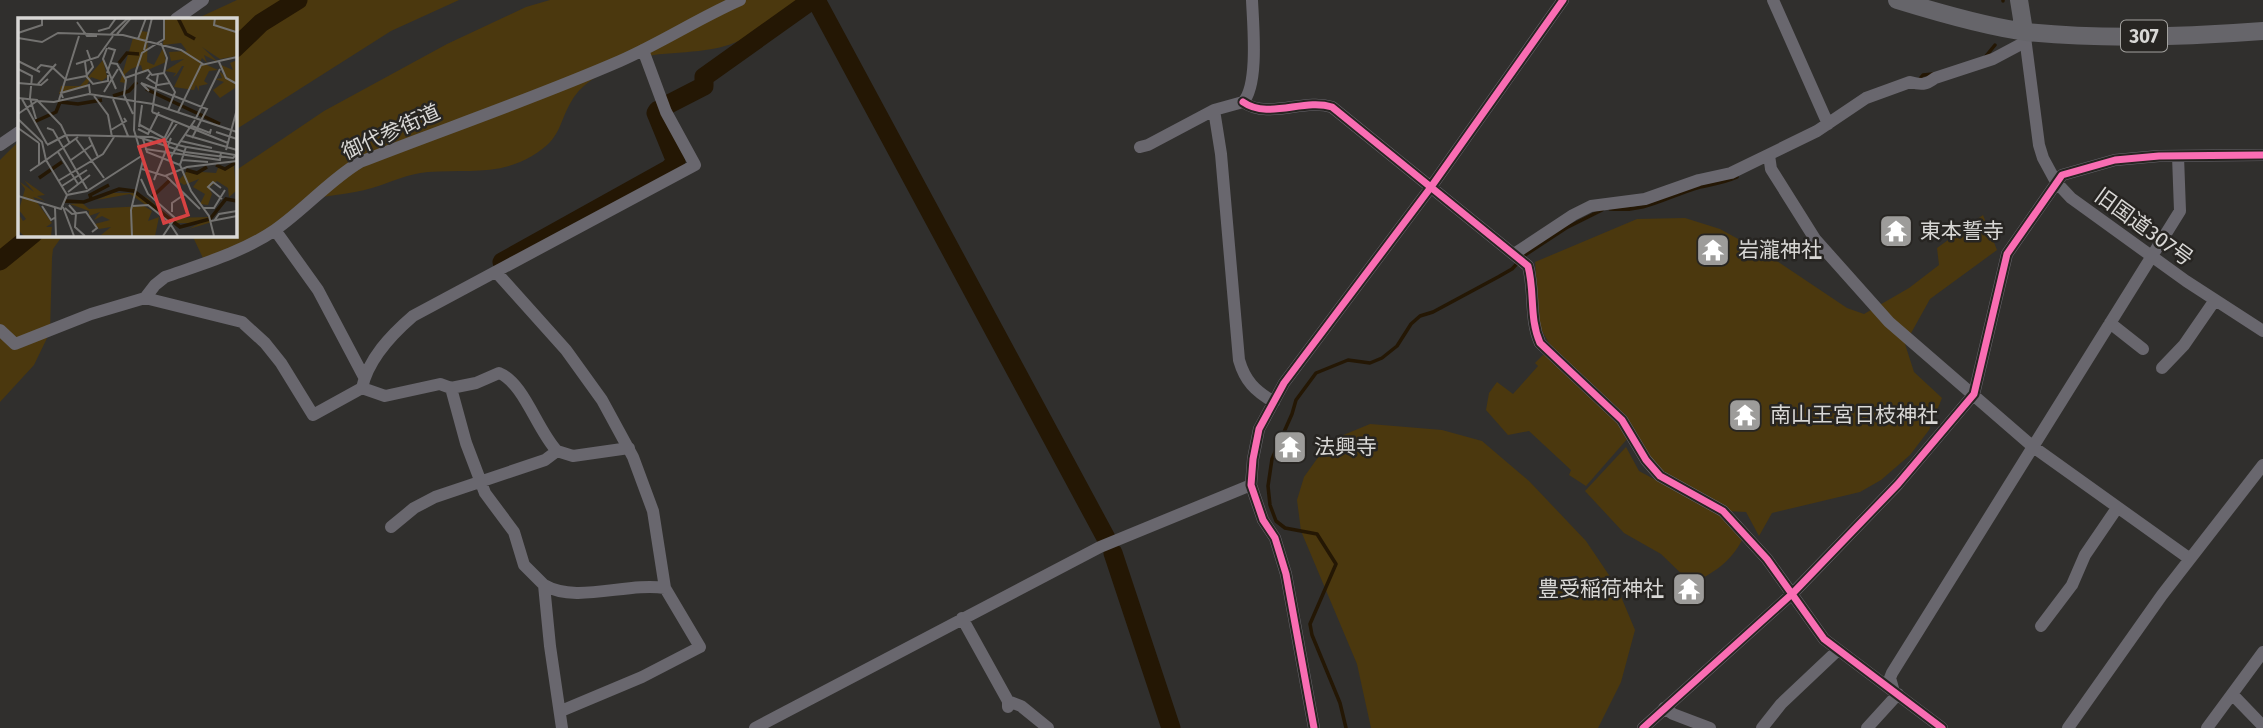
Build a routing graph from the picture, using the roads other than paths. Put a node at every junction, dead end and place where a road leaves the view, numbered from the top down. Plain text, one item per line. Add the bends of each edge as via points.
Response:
1 (203, 0) edge
2 (740, 0) edge
3 (1563, 0) edge
4 (1773, 0) edge
5 (1897, 0) edge
6 (2019, 0) edge
7 (1255, 1) edge
8 (177, 18) edge
9 (2263, 31) edge
10 (2025, 37) junction
11 (643, 50) junction
12 (1243, 102) junction
13 (1214, 110) junction
14 (1828, 124) junction
15 (18, 132) edge
16 (0, 145) edge
17 (1140, 147) dead end
18 (1769, 155) junction
19 (2263, 155) edge
20 (2178, 156) junction
21 (2056, 182) junction
22 (1431, 187) junction
23 (275, 230) junction
24 (2152, 257) junction
25 (1519, 259) junction
26 (497, 273) junction
27 (145, 298) junction
28 (2215, 300) junction
29 (2110, 323) junction
30 (0, 330) edge
31 (2263, 331) edge
32 (2143, 349) dead end
33 (2162, 368) dead end
34 (363, 383) junction
35 (452, 388) junction
36 (1974, 394) junction
37 (1274, 402) junction
38 (2032, 446) junction
39 (629, 449) junction
40 (557, 452) junction
41 (2263, 465) edge
42 (481, 484) junction
43 (1251, 485) junction
44 (2117, 508) junction
45 (391, 527) dead end
46 (2190, 559) junction
47 (544, 585) junction
48 (665, 588) junction
49 (1793, 593) junction
50 (962, 618) junction
51 (2041, 626) dead end
52 (1837, 651) junction
53 (2263, 652) edge
54 (1896, 693) junction
55 (2232, 694) junction
56 (1664, 708) junction
57 (561, 711) junction
58 (2263, 726) edge
59 (562, 728) edge
60 (755, 728) edge
61 (1048, 728) edge
62 (1314, 728) edge
63 (1643, 728) edge
64 (1710, 728) edge
65 (1762, 728) edge
66 (1867, 728) edge
67 (1942, 728) edge
68 (2068, 728) edge
69 (2207, 728) edge

1 - 8 street
2 - 11 street, 御代参街道
3 - 22 street
4 - 14 street
5 - 10 highway, 307
6 - 10 highway
7 - 12 street via 1250,91
9 - 10 highway, 307
10 - 14 street via 1993,59 1866,98
10 - 21 street, 旧国道307号 via 2039,145
11 - 23 street, 御代参街道 via 360,162
11 - 26 street via 667,112 695,165
12 - 13 street
12 - 22 street via 1250,107 1312,103 1332,107
13 - 17 street
13 - 37 street via 1239,360 1257,392
14 - 18 street
15 - 16 street
18 - 25 street via 1731,173 1658,195 1591,206
18 - 36 street via 1779,183 1839,269 1889,322
19 - 20 street
20 - 21 street via 2115,160 2080,168
20 - 24 street via 2180,211
21 - 24 street, 旧国道307号
21 - 36 street via 2007,254
22 - 25 street
22 - 37 street
23 - 27 street, 御代参街道 via 236,251 165,277
23 - 34 street via 318,290
24 - 28 street, 旧国道307号
24 - 29 street
25 - 49 street via 1531,280 1540,343 1622,419 1660,476 1723,511
26 - 34 street via 413,316 383,346
26 - 39 street via 592,382
27 - 30 street, 御代参街道 via 15,344
27 - 34 street via 242,322 281,363 313,415
28 - 31 street, 旧国道307号
28 - 33 street
29 - 32 street
29 - 38 street
34 - 35 street via 386,397 440,384
35 - 40 street via 504,375 519,389
35 - 42 street
36 - 38 street
36 - 49 street via 1898,484
37 - 43 street via 1256,438
38 - 44 street
38 - 54 street via 1892,673
39 - 40 street via 573,456
39 - 48 street via 653,511
40 - 42 street
41 - 46 street
42 - 45 street via 424,502
42 - 47 street via 514,532 524,565
43 - 50 street via 1100,547
43 - 62 street via 1286,574
44 - 46 street
44 - 51 street via 2085,555 2072,586
46 - 68 street
47 - 48 street via 570,594
47 - 57 street
48 - 57 street via 700,647
49 - 52 street
49 - 56 street
50 - 60 street
50 - 61 street via 1008,704 1021,706
52 - 54 street
52 - 65 street
53 - 55 street
54 - 66 street
54 - 67 street
55 - 58 street
55 - 69 street
56 - 63 street
56 - 64 street
57 - 59 street

